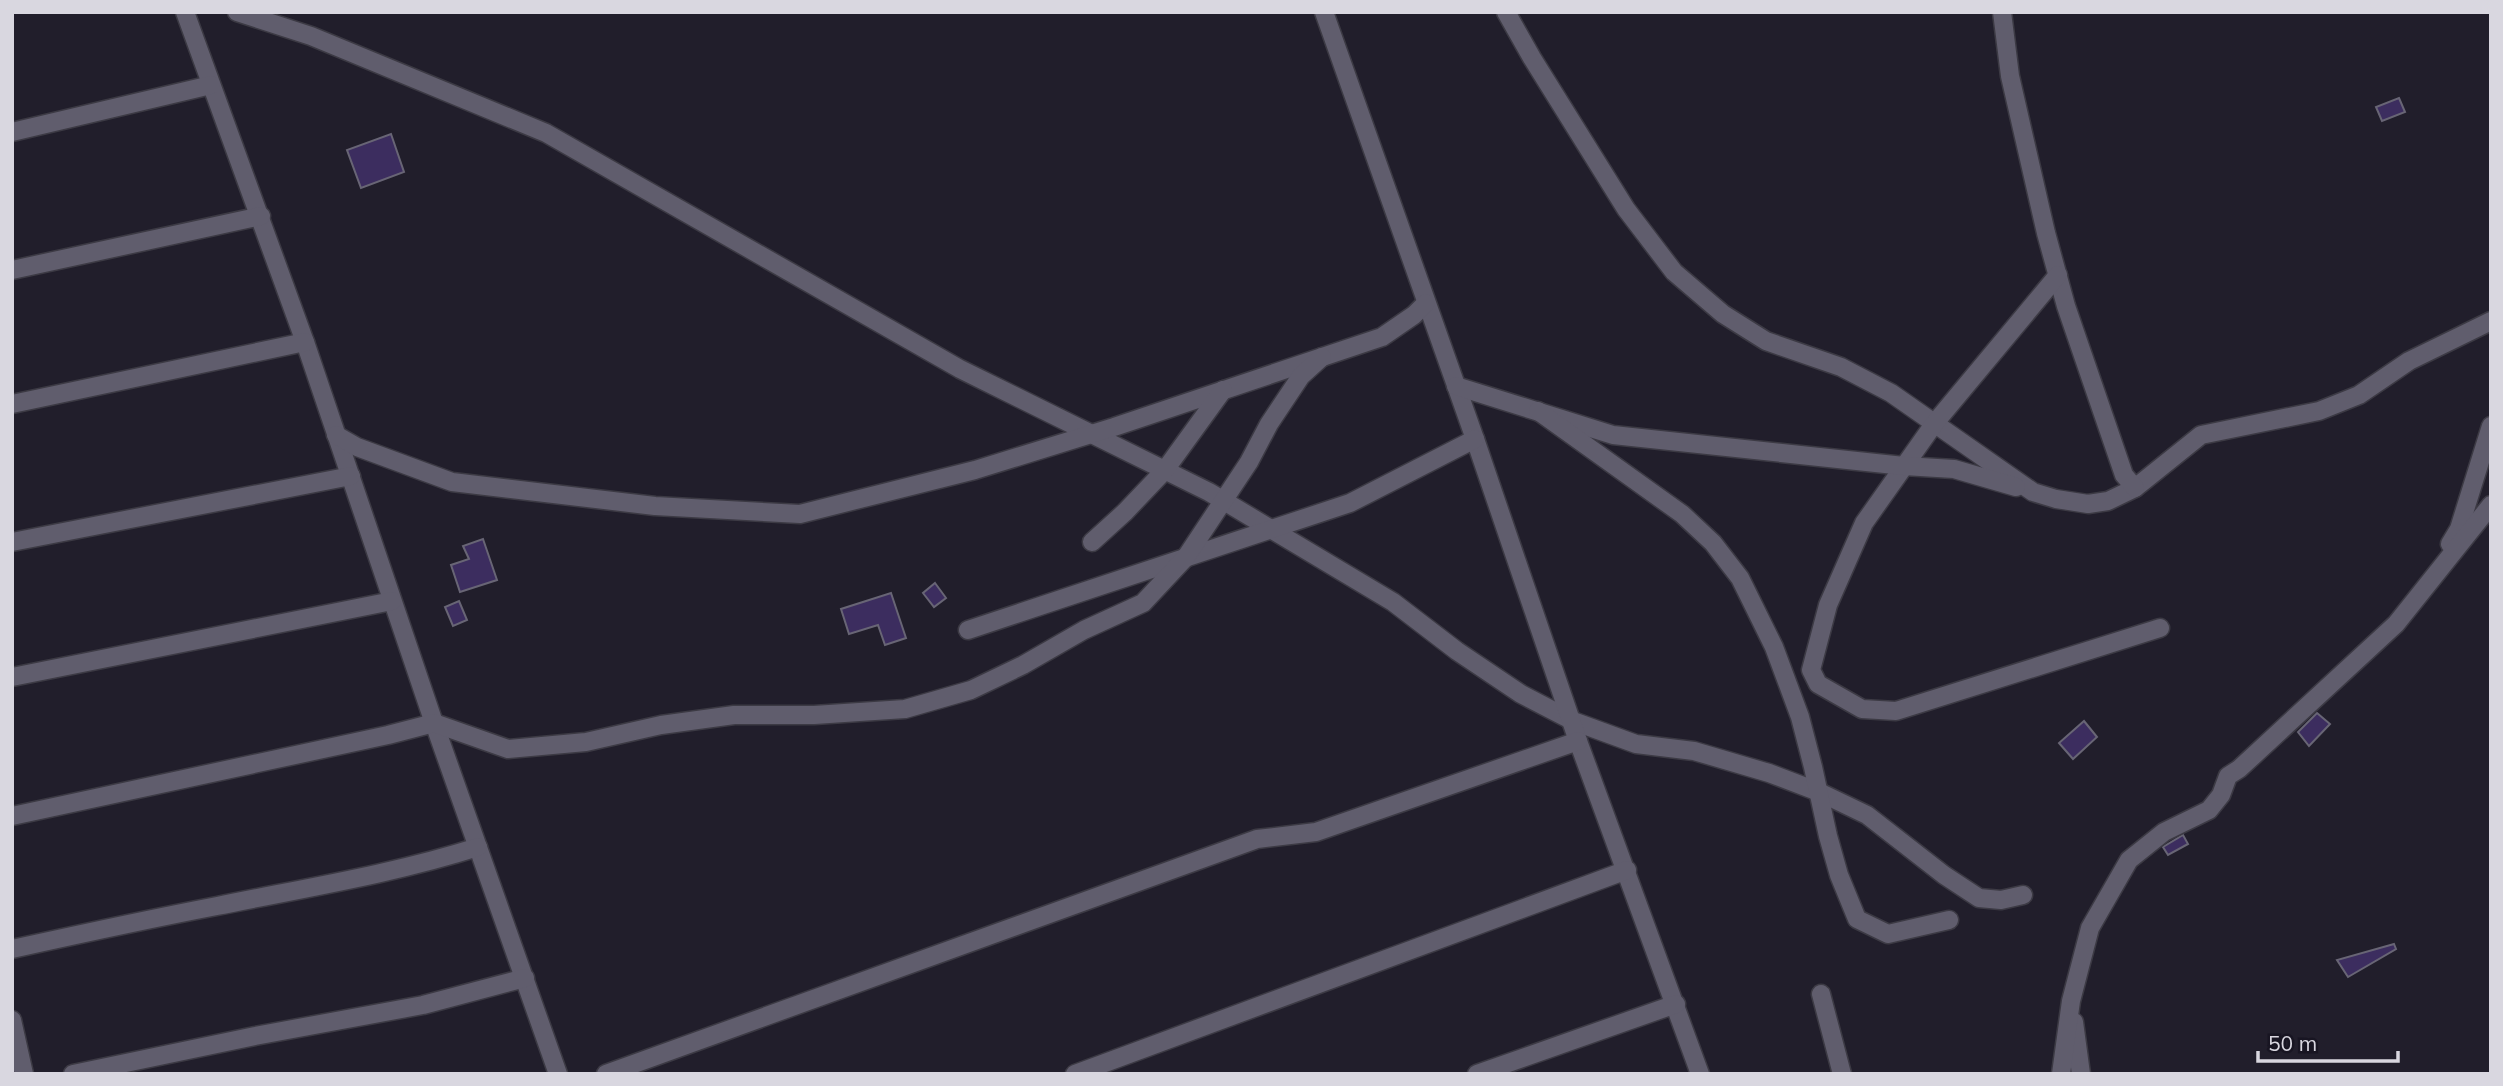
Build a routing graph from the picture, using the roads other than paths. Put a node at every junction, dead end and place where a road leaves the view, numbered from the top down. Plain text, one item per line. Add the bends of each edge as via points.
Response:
1 (185, 12) edge
2 (237, 12) edge
3 (1324, 12) edge
4 (1506, 12) edge
5 (2001, 12) edge
6 (211, 85) junction
7 (12, 132) edge
8 (261, 216) junction
9 (12, 270) edge
10 (2058, 275) junction
11 (1426, 303) junction
12 (2491, 321) edge
13 (305, 342) junction
14 (1322, 357) junction
15 (1456, 386) junction
16 (1223, 390) junction
17 (12, 404) edge
18 (1538, 411) junction
19 (1934, 425) junction
20 (2491, 426) edge
21 (1090, 433) junction
22 (336, 435) junction
23 (1475, 439) junction
24 (1904, 466) junction
25 (1165, 470) junction
26 (351, 475) junction
27 (2135, 488) junction
28 (2033, 492) junction
29 (1224, 501) junction
30 (2491, 505) edge
31 (1270, 528) junction
32 (12, 542) edge
33 (1092, 542) dead end
34 (1185, 557) junction
35 (2421, 593) junction
36 (392, 601) junction
37 (2161, 628) dead end
38 (968, 630) dead end
39 (12, 677) edge
40 (1573, 721) junction
41 (434, 723) junction
42 (1578, 741) junction
43 (1819, 792) junction
44 (12, 816) edge
45 (478, 847) junction
46 (1627, 870) junction
47 (2023, 895) dead end
48 (1948, 920) dead end
49 (12, 949) edge
50 (525, 978) junction
51 (1821, 994) dead end
52 (2071, 1001) junction
53 (1676, 1004) junction
54 (12, 1020) edge
55 (24, 1074) edge
56 (73, 1074) edge
57 (558, 1074) edge
58 (606, 1074) edge
59 (1075, 1074) edge
60 (1477, 1074) edge
61 (1700, 1074) edge
62 (1842, 1074) edge
63 (2060, 1074) edge
64 (2081, 1074) edge

1 - 6 street
2 - 21 street via 311,36 546,133 960,369
3 - 11 street
4 - 19 street via 1626,209 1674,272 1723,314 1766,341 1841,367 1891,393
5 - 10 street via 2010,76
6 - 7 street
6 - 8 street
8 - 9 street
8 - 13 street
10 - 19 street
10 - 27 street via 2124,475
11 - 14 street via 1382,337
11 - 15 street
12 - 27 street via 2409,361 2359,395 2319,411 2201,435
13 - 17 street
13 - 22 street
14 - 16 street
14 - 29 street via 1301,376
15 - 18 street
15 - 23 street
16 - 21 street
16 - 25 street
18 - 24 street via 1613,435
18 - 43 street via 1682,514 1740,578 1800,717
19 - 24 street
19 - 28 street
20 - 35 street via 2459,529
21 - 22 street via 975,470 800,514 655,506 452,482
21 - 25 street
22 - 26 street
23 - 31 street via 1350,503
23 - 40 street
24 - 28 street via 1954,469
24 - 37 street via 1864,523 1828,605 1811,670 1818,684 1862,709 1896,711
25 - 29 street
25 - 33 street
26 - 32 street
26 - 36 street
27 - 28 street via 2088,504
29 - 31 street
29 - 34 street
30 - 35 street
31 - 34 street
31 - 40 street via 1393,602 1521,694
34 - 38 street
34 - 41 street via 1143,603 971,690 905,709 734,716 662,725 586,742 508,749
35 - 52 street via 2396,624 2228,776 2209,810 2164,832 2129,860 2090,928
36 - 39 street
36 - 41 street
40 - 42 street
40 - 43 street via 1636,744 1694,751
41 - 44 street
41 - 45 street
42 - 46 street
42 - 58 street via 1317,832 1257,839
43 - 47 street via 1867,815 1979,898
43 - 48 street via 1839,875 1857,919 1888,934
45 - 49 street via 380,874
45 - 50 street
46 - 53 street
46 - 59 street
50 - 56 street via 423,1005
50 - 57 street
51 - 62 street
52 - 63 street
52 - 64 street
53 - 60 street
53 - 61 street
54 - 55 street

